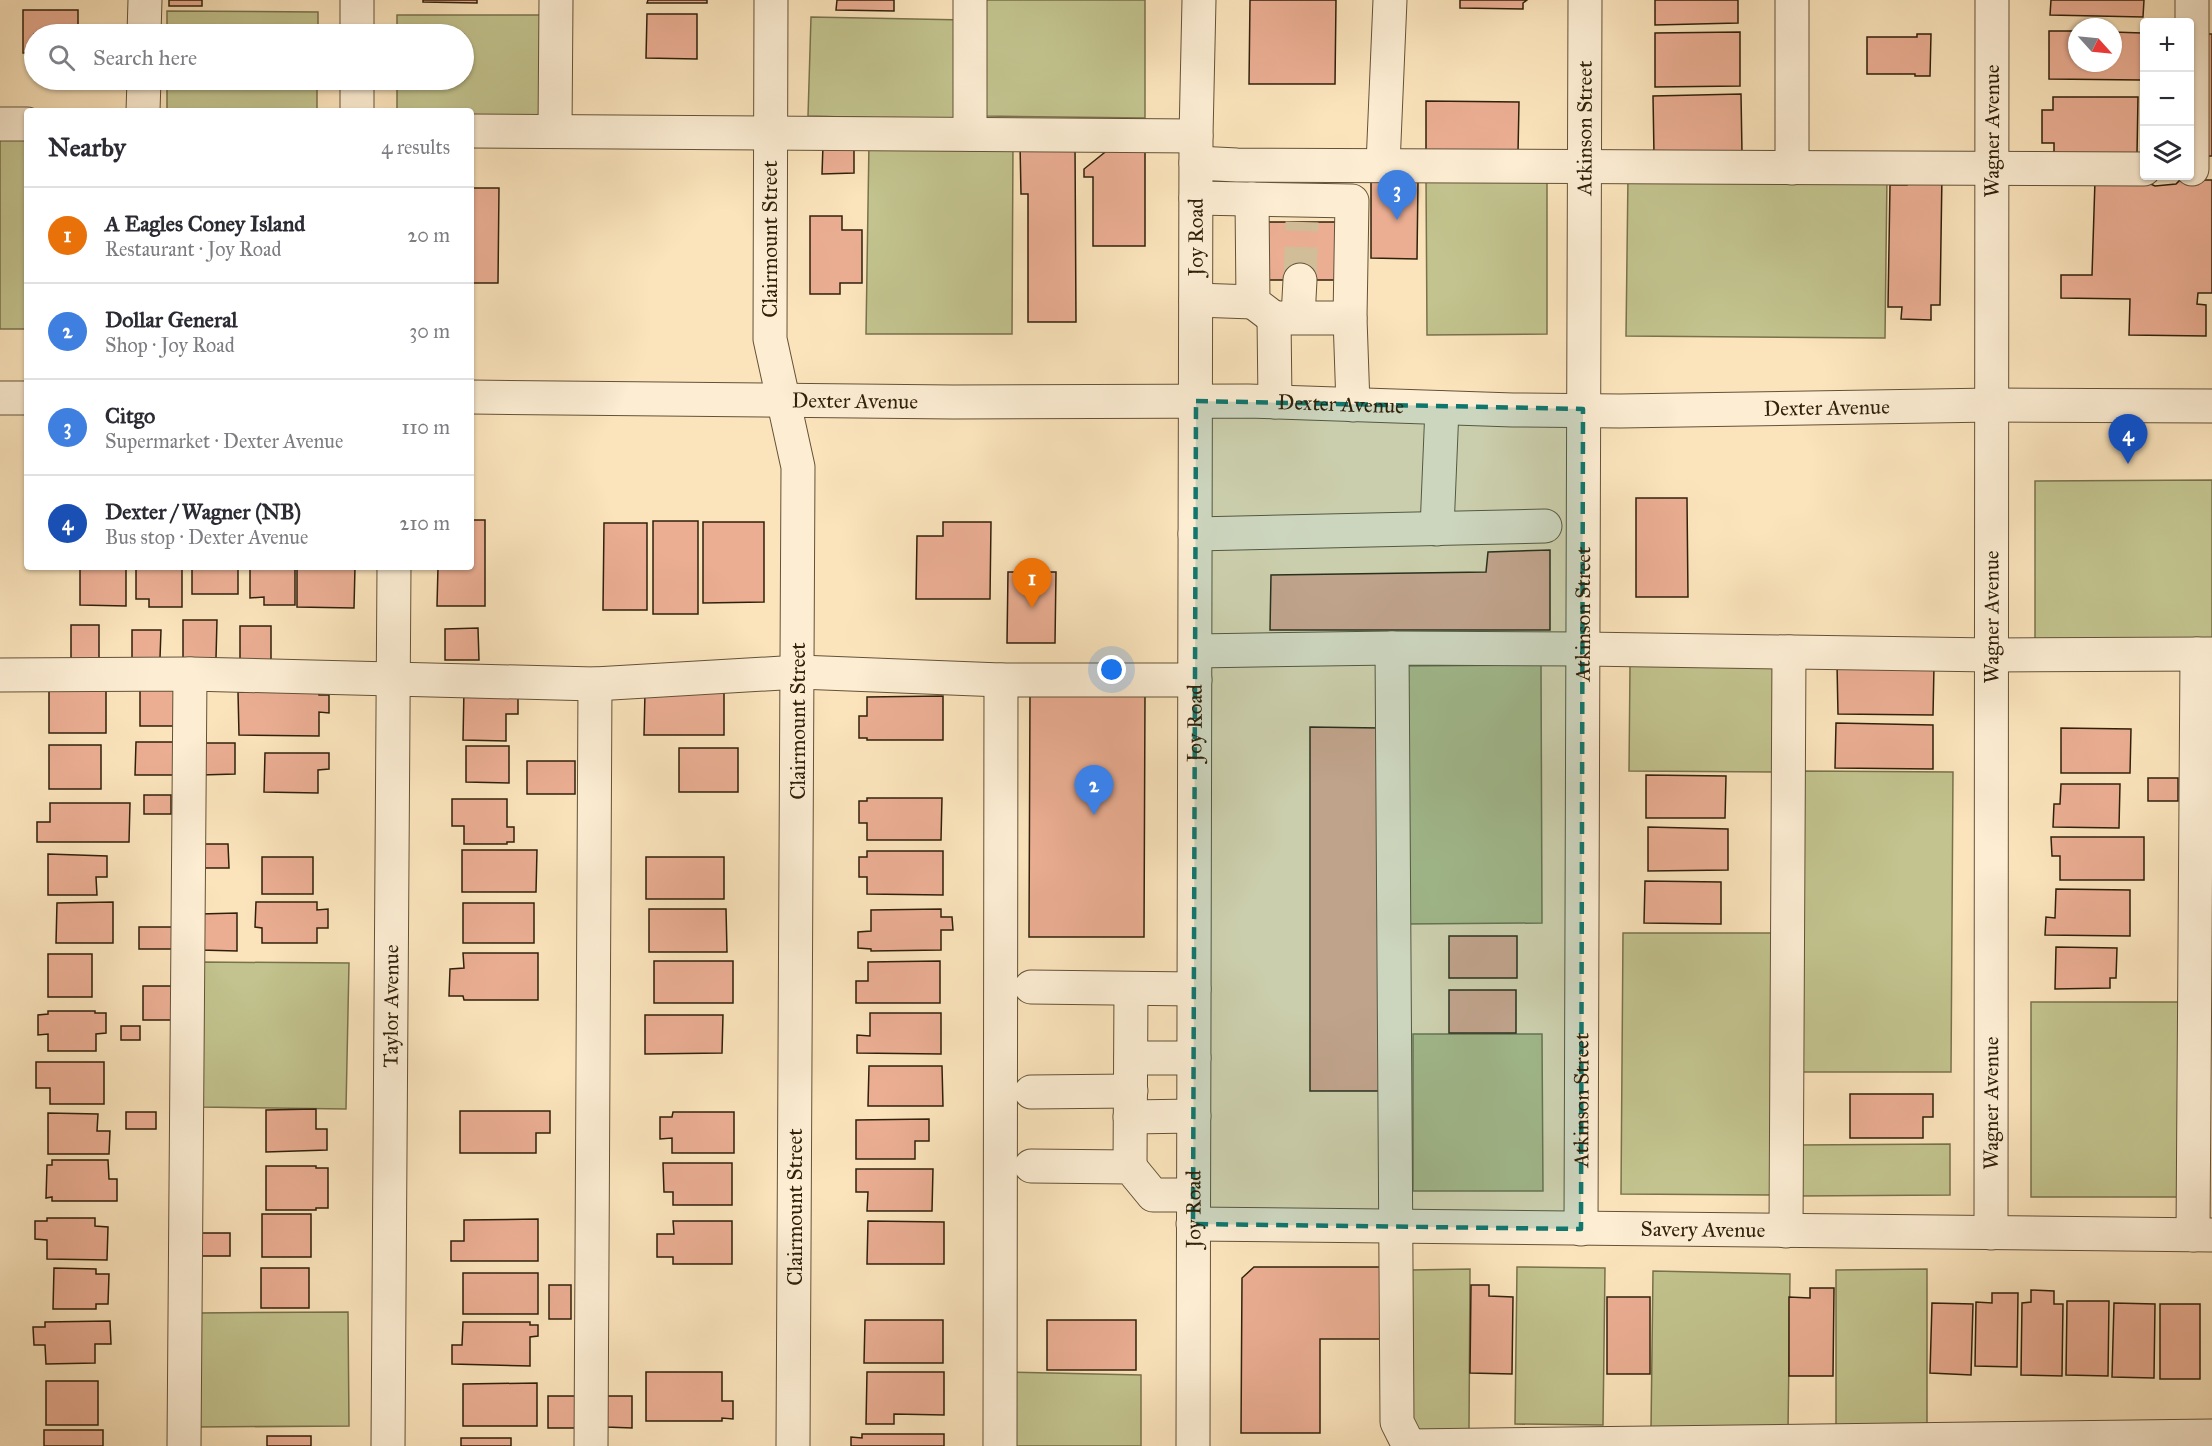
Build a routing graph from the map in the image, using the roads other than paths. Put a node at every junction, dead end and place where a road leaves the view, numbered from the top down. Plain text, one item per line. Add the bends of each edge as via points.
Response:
1 (145, 0) edge
2 (357, 0) edge
3 (556, 0) edge
4 (771, 0) edge
5 (970, 0) edge
6 (1199, 0) edge
7 (1390, 0) edge
8 (1585, 0) edge
9 (1792, 0) edge
10 (1992, 0) edge
11 (2192, 0) edge
12 (144, 24) edge
13 (357, 24) edge
14 (144, 90) edge
15 (357, 90) edge
16 (143, 108) edge
17 (357, 108) edge
18 (0, 124) edge
19 (24, 124) edge
20 (474, 131) edge
21 (555, 131) junction
22 (770, 133) junction
23 (970, 134) junction
24 (1196, 149) junction
25 (1383, 165) junction
26 (1586, 168) junction
27 (1792, 168) junction
28 (1992, 168) junction
29 (2140, 169) edge
30 (2198, 169) edge
31 (1196, 198) junction
32 (1252, 199) junction
33 (1300, 280) tunnel mouth
34 (1196, 300) junction
35 (1275, 312) junction
36 (1350, 318) junction
37 (474, 397) edge
38 (0, 398) edge
39 (24, 398) edge
40 (784, 399) junction
41 (1196, 401) junction
42 (1275, 402) junction
43 (1353, 405) junction
44 (1992, 405) junction
45 (2212, 406) edge
46 (1442, 408) junction
47 (1583, 409) junction
48 (1545, 526) dead end
49 (1437, 529) junction
50 (1195, 534) junction
51 (394, 570) edge
52 (1392, 648) junction
53 (1584, 649) junction
54 (1789, 652) junction
55 (2204, 654) edge
56 (1991, 655) junction
57 (1196, 666) junction
58 (799, 672) junction
59 (190, 674) junction
60 (0, 675) edge
61 (395, 679) junction
62 (1001, 681) junction
63 (595, 684) junction
64 (1031, 987) dead end
65 (1131, 988) junction
66 (1194, 989) junction
67 (1131, 1058) junction
68 (1194, 1058) junction
69 (1031, 1092) dead end
70 (1130, 1104) junction
71 (1194, 1116) junction
72 (1031, 1166) dead end
73 (1130, 1167) junction
74 (1193, 1210) junction
75 (1396, 1227) junction
76 (1581, 1229) junction
77 (1786, 1231) junction
78 (1991, 1233) junction
79 (2203, 1235) edge
80 (2212, 1436) edge
81 (184, 1446) edge
82 (388, 1446) edge
83 (591, 1446) edge
84 (793, 1446) edge
85 (1000, 1446) edge
86 (1193, 1446) edge
87 (1409, 1446) edge

1 - 12 street
2 - 13 street
3 - 21 street
4 - 22 street, Clairmount Street
5 - 23 street
6 - 24 street, Joy Road
7 - 25 street
8 - 26 street, Atkinson Street
9 - 27 street
10 - 28 street, Wagner Avenue
11 - 30 street
14 - 16 street
15 - 17 street
18 - 19 street
20 - 21 street
21 - 22 street
22 - 23 street
22 - 40 street, Clairmount Street via 770,339
23 - 24 street
24 - 25 street via 1237,165
24 - 31 street, Joy Road
25 - 26 street
26 - 27 street
26 - 47 street, Atkinson Street
27 - 28 street
28 - 29 street
28 - 44 street, Wagner Avenue
31 - 32 street
31 - 34 street, Joy Road
32 - 35 street
32 - 36 street via 1302,211 1352,201
33 - 35 street
34 - 35 street
34 - 41 street, Joy Road
35 - 36 street
35 - 42 street
36 - 43 street
37 - 40 street, Dexter Avenue
38 - 39 street
40 - 41 street, Dexter Avenue
40 - 58 street, Clairmount Street via 798,460
41 - 42 street, Dexter Avenue
41 - 50 street, Joy Road
42 - 43 street, Dexter Avenue
43 - 46 street, Dexter Avenue
44 - 45 street, Dexter Avenue
44 - 47 street, Dexter Avenue
44 - 56 street, Wagner Avenue
46 - 47 street, Dexter Avenue
46 - 49 street
47 - 53 street, Atkinson Street
48 - 49 street
49 - 50 street
50 - 57 street, Joy Road
51 - 61 street, Taylor Avenue
52 - 53 street
52 - 57 street
52 - 75 street
53 - 54 street
53 - 76 street, Atkinson Street
54 - 56 street
54 - 77 street
55 - 56 street
55 - 79 street
56 - 78 street, Wagner Avenue
57 - 62 street
57 - 66 street, Joy Road
58 - 62 street
58 - 63 street
58 - 84 street, Clairmount Street
59 - 60 street
59 - 61 street
59 - 81 street
61 - 63 street
61 - 82 street, Taylor Avenue
62 - 85 street
63 - 83 street
64 - 65 street
65 - 66 street
65 - 67 street
66 - 68 street, Joy Road
67 - 68 street
67 - 70 street
68 - 71 street, Joy Road
69 - 70 street
70 - 71 street
70 - 73 street
71 - 74 street, Joy Road
72 - 73 street
73 - 74 street, Savery Avenue via 1153,1195
74 - 75 street, Savery Avenue
74 - 86 street, Joy Road
75 - 76 street, Savery Avenue
75 - 87 street via 1396,1422
76 - 77 street, Savery Avenue
77 - 78 street, Savery Avenue
78 - 79 street, Savery Avenue
80 - 87 street

